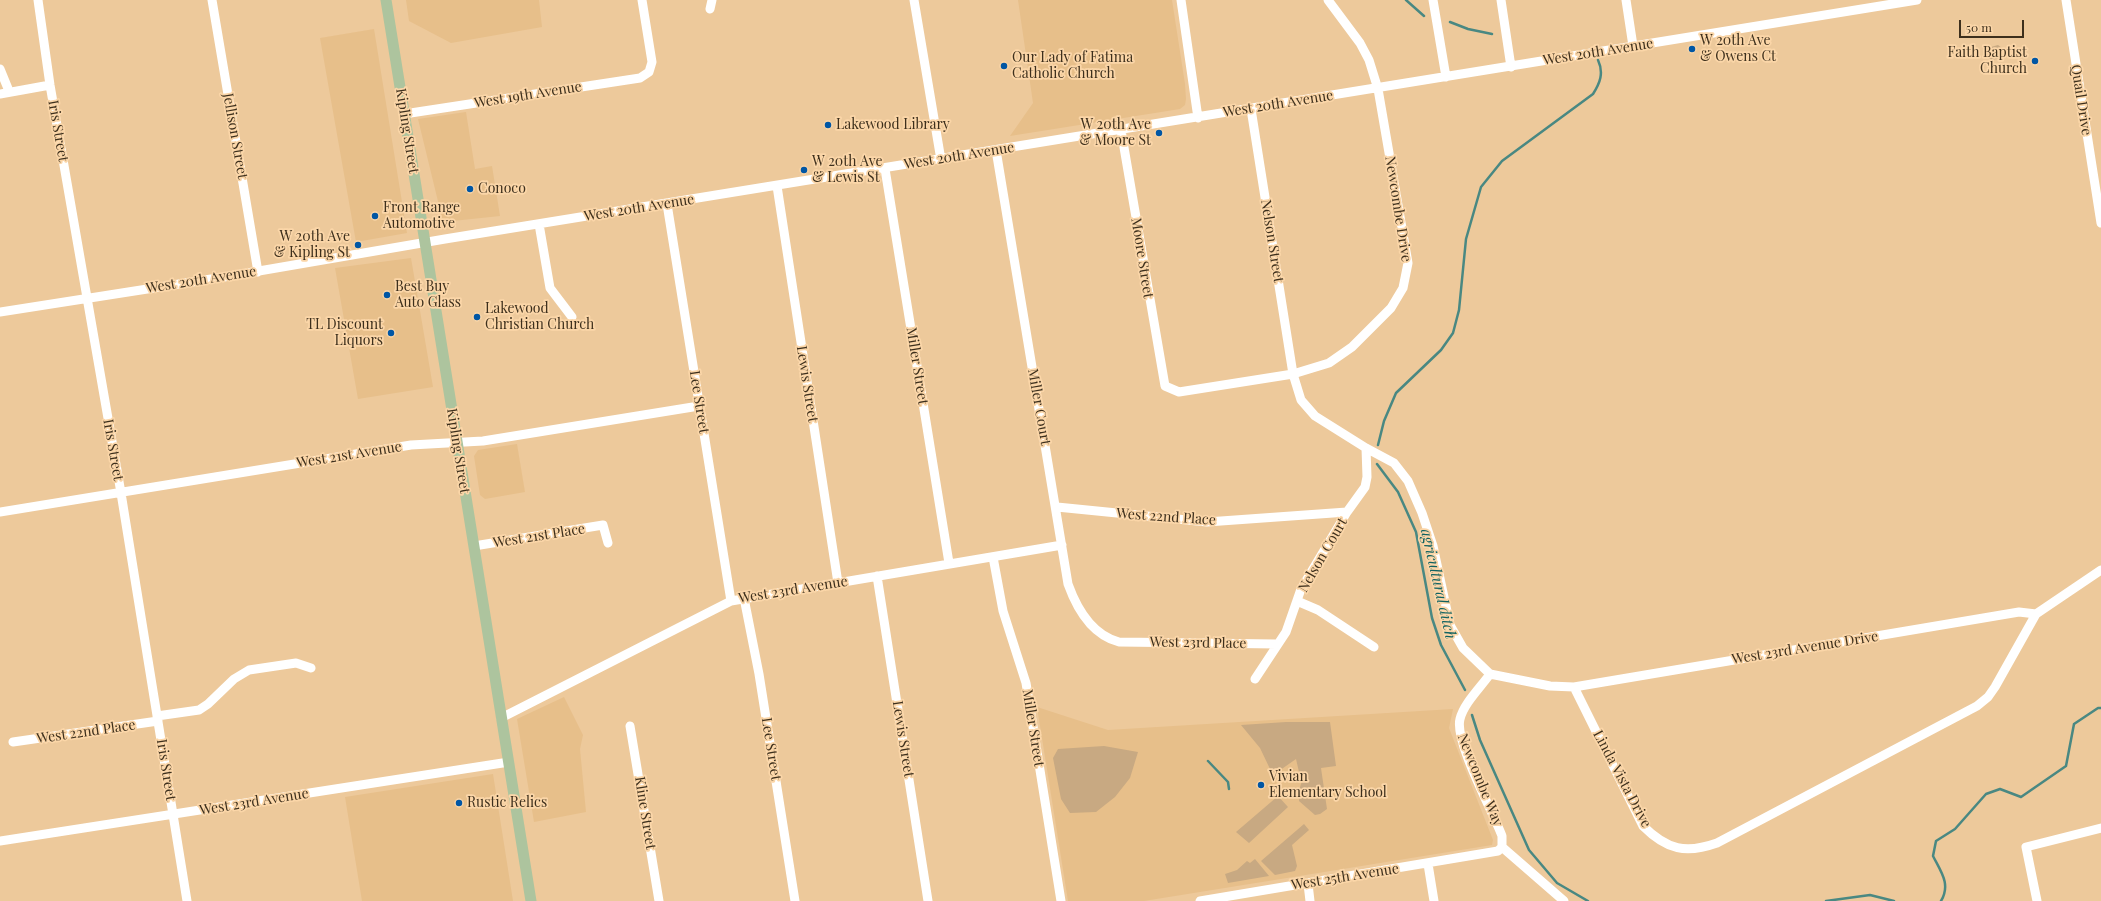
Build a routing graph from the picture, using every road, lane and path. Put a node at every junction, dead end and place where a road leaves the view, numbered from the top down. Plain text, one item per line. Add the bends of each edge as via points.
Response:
1 (38, 0) edge
2 (212, 0) edge
3 (386, 0) edge
4 (642, 0) edge
5 (914, 0) edge
6 (1181, 0) edge
7 (1328, 0) edge
8 (1433, 0) edge
9 (1500, 0) edge
10 (1626, 0) edge
11 (1917, 0) edge
12 (2066, 0) edge
13 (1633, 46) junction
14 (1511, 67) junction
15 (0, 69) edge
16 (1446, 77) junction
17 (50, 85) junction
18 (1378, 88) junction
19 (10, 91) junction
20 (0, 94) edge
21 (1250, 109) junction
22 (404, 114) junction
23 (1198, 118) junction
24 (1121, 130) junction
25 (996, 150) junction
26 (941, 160) junction
27 (885, 169) junction
28 (777, 186) junction
29 (667, 204) junction
30 (2101, 223) edge
31 (539, 224) junction
32 (425, 243) junction
33 (258, 272) junction
34 (87, 298) junction
35 (0, 312) edge
36 (572, 317) dead end
37 (1293, 374) junction
38 (1165, 386) joint
39 (699, 406) junction
40 (457, 443) junction
41 (1366, 448) junction
42 (121, 493) junction
43 (1056, 508) junction
44 (0, 512) edge
45 (1347, 512) junction
46 (608, 543) dead end
47 (1062, 545) junction
48 (474, 546) junction
49 (993, 557) junction
50 (949, 563) junction
51 (2101, 570) edge
52 (877, 576) junction
53 (838, 583) junction
54 (744, 598) junction
55 (730, 600) junction
56 (1297, 601) junction
57 (2036, 614) junction
58 (1119, 642) joint
59 (1277, 644) junction
60 (1374, 647) dead end
61 (312, 668) dead end
62 (1490, 674) junction
63 (1256, 679) dead end
64 (1574, 686) junction
65 (158, 718) junction
66 (501, 718) junction
67 (630, 726) dead end
68 (13, 742) dead end
69 (509, 762) junction
70 (172, 815) junction
71 (2101, 828) edge
72 (0, 841) edge
73 (1502, 847) junction
74 (1428, 864) junction
75 (1308, 884) junction
76 (187, 901) edge
77 (531, 901) edge
78 (660, 901) edge
79 (795, 901) edge
80 (928, 901) edge
81 (1061, 901) edge
82 (1200, 901) edge
83 (1310, 901) edge
84 (1434, 901) edge
85 (1564, 901) edge
86 (2037, 901) edge

1 - 17 street, Iris Street
2 - 33 street, Jellison Street
3 - 22 main road, Kipling Street
4 - 22 street, West 19th Avenue via 652,62 649,72 640,78
5 - 26 street
6 - 23 street
7 - 18 street, Newcombe Drive via 1360,43 1369,60
8 - 16 street
9 - 14 street
10 - 13 street
11 - 13 street, West 20th Avenue
12 - 30 street, Quail Drive
13 - 14 street, West 20th Avenue
14 - 16 street, West 20th Avenue
15 - 19 street
16 - 18 street, West 20th Avenue
17 - 19 street
17 - 34 street, Iris Street
18 - 21 street, West 20th Avenue
18 - 37 street, Newcombe Drive via 1408,263 1403,288 1391,308 1352,347 1329,363
19 - 20 street
21 - 23 street, West 20th Avenue
21 - 37 street, Nelson Street
22 - 32 main road, Kipling Street
23 - 24 street, West 20th Avenue
24 - 25 street, West 20th Avenue
24 - 38 street, Moore Street
25 - 26 street, West 20th Avenue
25 - 43 street, Miller Court
26 - 27 street, West 20th Avenue
27 - 28 street, West 20th Avenue
27 - 50 street, Miller Street
28 - 29 street, West 20th Avenue
28 - 53 street, Lewis Street
29 - 31 street, West 20th Avenue
29 - 39 street, Lee Street
31 - 32 street, West 20th Avenue
31 - 36 street via 550,288
32 - 33 street, West 20th Avenue
32 - 40 main road, Kipling Street
33 - 34 street, West 20th Avenue
34 - 35 street, West 20th Avenue
34 - 42 street, Iris Street
37 - 38 street, Newcombe Drive via 1179,392
37 - 41 street via 1301,400 1316,416
39 - 40 street, West 21st Avenue
39 - 55 street, Lee Street
40 - 42 street, West 21st Avenue via 411,445
40 - 48 main road, Kipling Street
41 - 45 street, Nelson Court via 1365,487
41 - 62 street via 1394,463 1408,481 1433,546 1450,625 1463,648
42 - 44 street, West 21st Avenue
42 - 65 street, Iris Street
43 - 45 street, West 22nd Place via 1207,522
43 - 47 street, Miller Court
45 - 56 street, Nelson Court via 1301,589
46 - 48 street, West 21st Place via 603,525
47 - 49 street, West 23rd Avenue
47 - 58 street, Miller Court via 1068,584 1079,608 1096,632
48 - 66 main road, Kipling Street
49 - 50 street, West 23rd Avenue
49 - 81 street, Miller Street via 1003,611 1026,683
50 - 52 street, West 23rd Avenue
51 - 57 street, Linda Vista Drive
52 - 53 street, West 23rd Avenue
52 - 80 street, Lewis Street
53 - 54 street, West 23rd Avenue
54 - 55 street, West 23rd Avenue
54 - 79 street, Lee Street via 759,674
55 - 66 street, West 23rd Avenue
56 - 59 street, Nelson Court via 1286,632
56 - 60 street via 1318,610
57 - 64 street, West 23rd Avenue Drive via 2019,612
57 - 64 street, Linda Vista Drive via 1995,687 1977,706 1717,843 1695,850 1672,846 1653,835 1644,826
58 - 59 street, West 23rd Place
59 - 63 street, Nelson Court
61 - 65 street, West 22nd Place via 296,663 249,670 234,679 199,710
62 - 64 street via 1550,686
62 - 73 street, Newcombe Way via 1466,708 1458,727 1462,745 1502,836
65 - 68 street, West 22nd Place
65 - 70 street, Iris Street
66 - 69 main road, Kipling Street
67 - 78 street, Kline Street
69 - 70 street, West 23rd Avenue
69 - 77 main road, Kipling Street
70 - 72 street, West 23rd Avenue
70 - 76 street, Iris Street
71 - 86 street via 2026,847
73 - 74 street, West 25th Avenue via 1491,854
73 - 85 street
74 - 75 street, West 25th Avenue
74 - 84 street
75 - 82 street, West 25th Avenue
75 - 83 street

